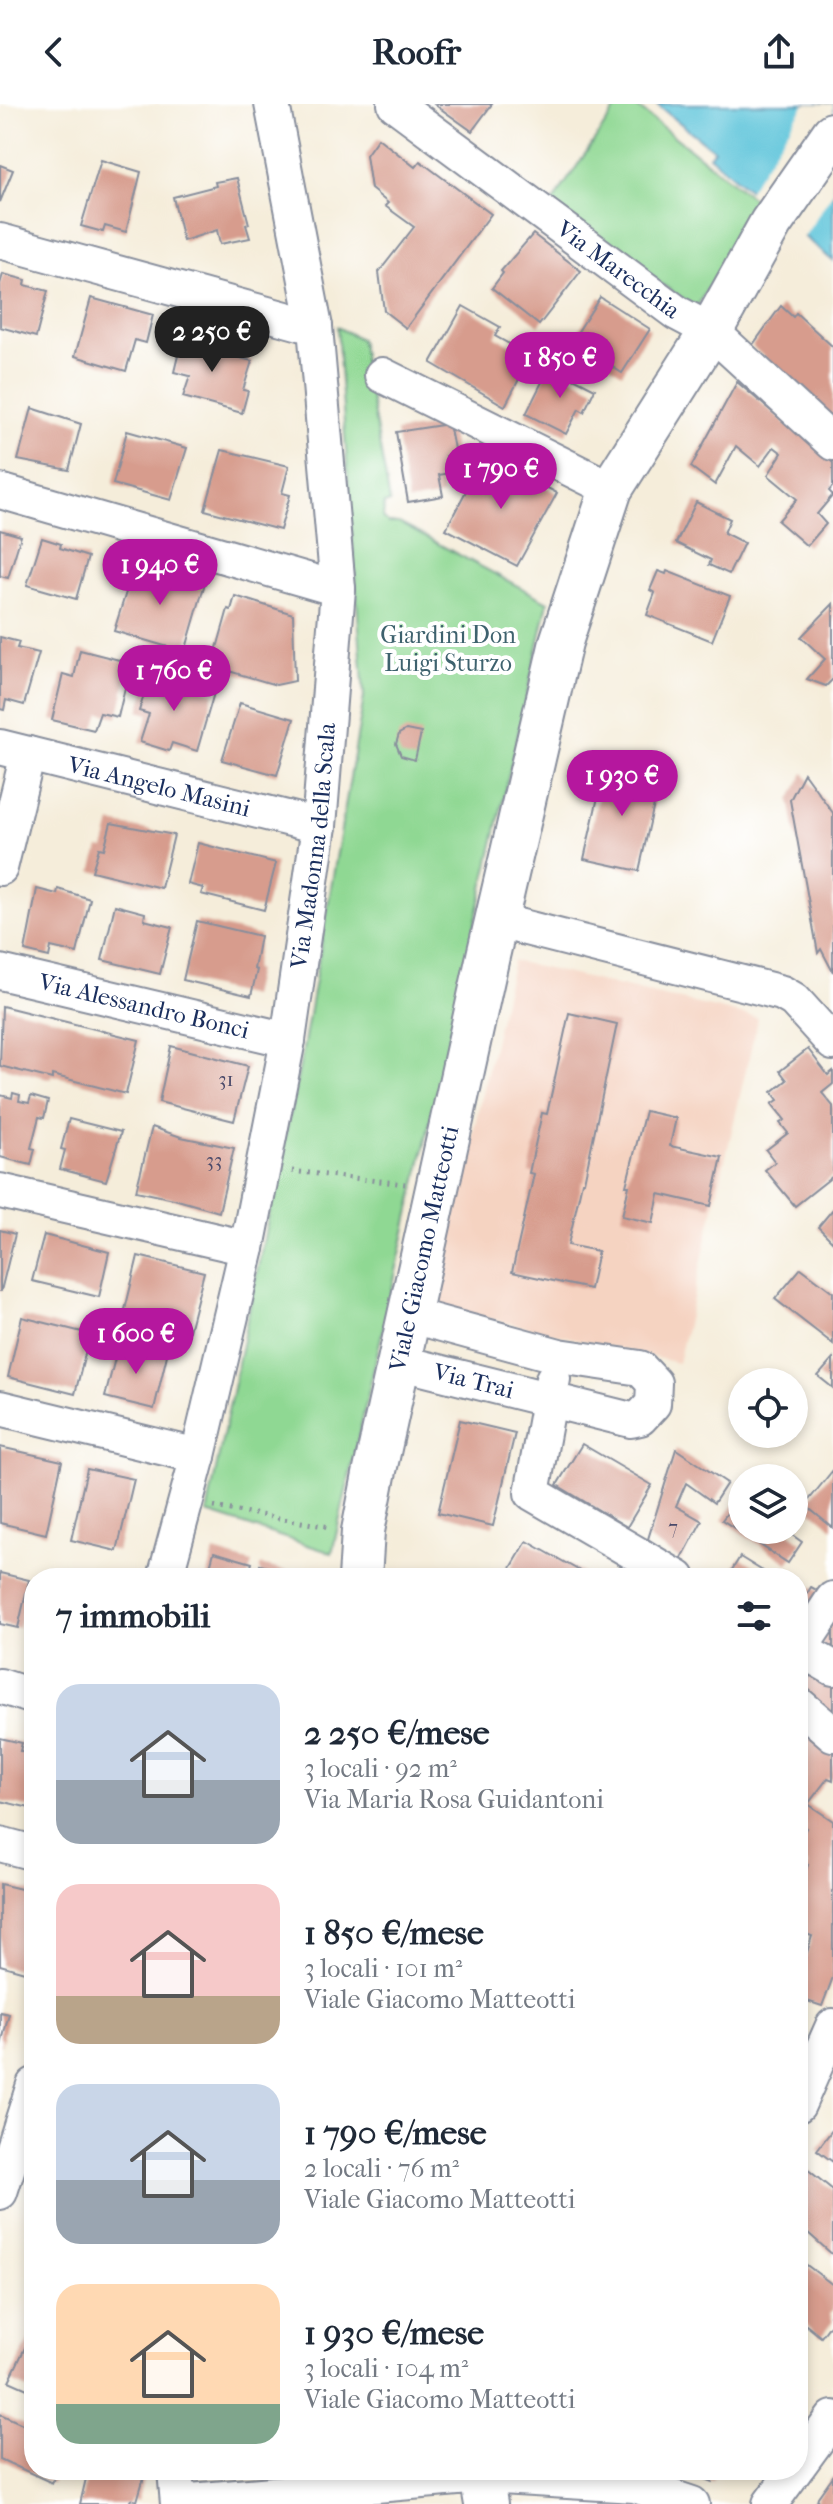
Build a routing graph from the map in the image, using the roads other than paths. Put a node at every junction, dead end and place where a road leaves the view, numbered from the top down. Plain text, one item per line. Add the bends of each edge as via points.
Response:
1 (272, 104) edge
2 (395, 104) edge
3 (833, 134) edge
4 (0, 241) edge
5 (315, 327) junction
6 (711, 331) junction
7 (382, 375) dead end
8 (833, 443) edge
9 (611, 489) junction
10 (0, 491) edge
11 (338, 589) junction
12 (14, 751) edge
13 (319, 826) junction
14 (0, 868) edge
15 (498, 921) junction
16 (0, 972) edge
17 (288, 1040) junction
18 (833, 1043) edge
19 (0, 1191) edge
20 (247, 1248) junction
21 (409, 1315) junction
22 (559, 1356) junction
23 (398, 1362) junction
24 (549, 1399) junction
25 (0, 1408) edge
26 (198, 1456) junction
27 (168, 1568) edge
28 (361, 1568) edge
29 (661, 1568) edge
30 (833, 1599) edge
31 (808, 1636) edge
32 (808, 1655) edge
33 (833, 1668) edge
34 (0, 1686) edge
35 (24, 1694) edge
36 (808, 1713) edge
37 (833, 1734) edge
38 (0, 1844) edge
39 (24, 1850) edge
40 (823, 2033) edge
41 (808, 2076) edge
42 (24, 2108) edge
43 (8, 2144) edge
44 (0, 2192) edge
45 (833, 2418) edge
46 (808, 2452) edge
47 (576, 2480) edge
48 (643, 2480) edge
49 (787, 2480) edge
50 (482, 2483) edge
51 (177, 2492) edge
52 (692, 2504) edge
53 (770, 2504) edge

1 - 5 street, Via Madonna della Scala
2 - 6 street, Via Marecchia via 677,313
3 - 6 main road, Viale Giacomo Matteotti via 771,223
4 - 5 street
5 - 11 street, Via Madonna della Scala
6 - 8 street, Via Marecchia
6 - 9 main road, Viale Giacomo Matteotti
7 - 9 street
9 - 15 main road, Viale Giacomo Matteotti via 561,642
10 - 11 street
11 - 13 street, Via Madonna della Scala
12 - 13 street, Via Angelo Masini
12 - 14 street
13 - 17 street, Via Madonna della Scala
15 - 18 street via 782,993
15 - 21 main road, Viale Giacomo Matteotti
16 - 17 street, Via Alessandro Bonci
17 - 20 street, Via Madonna della Scala
19 - 20 street
20 - 26 street, Via Madonna della Scala
21 - 22 street, Via Trai
21 - 23 main road, Viale Giacomo Matteotti
22 - 24 street
22 - 24 street, Via Trai via 640,1368 654,1383 653,1404 631,1420
23 - 24 street, Via Trai
23 - 28 main road, Viale Giacomo Matteotti via 363,1531
24 - 29 street via 532,1493
25 - 26 street
26 - 27 street, Via Madonna della Scala
30 - 31 street
32 - 33 street
34 - 35 street
36 - 37 street
38 - 39 street
40 - 41 street
42 - 43 street
43 - 44 street
45 - 46 street
47 - 50 street
48 - 52 street
49 - 53 street
50 - 51 street

